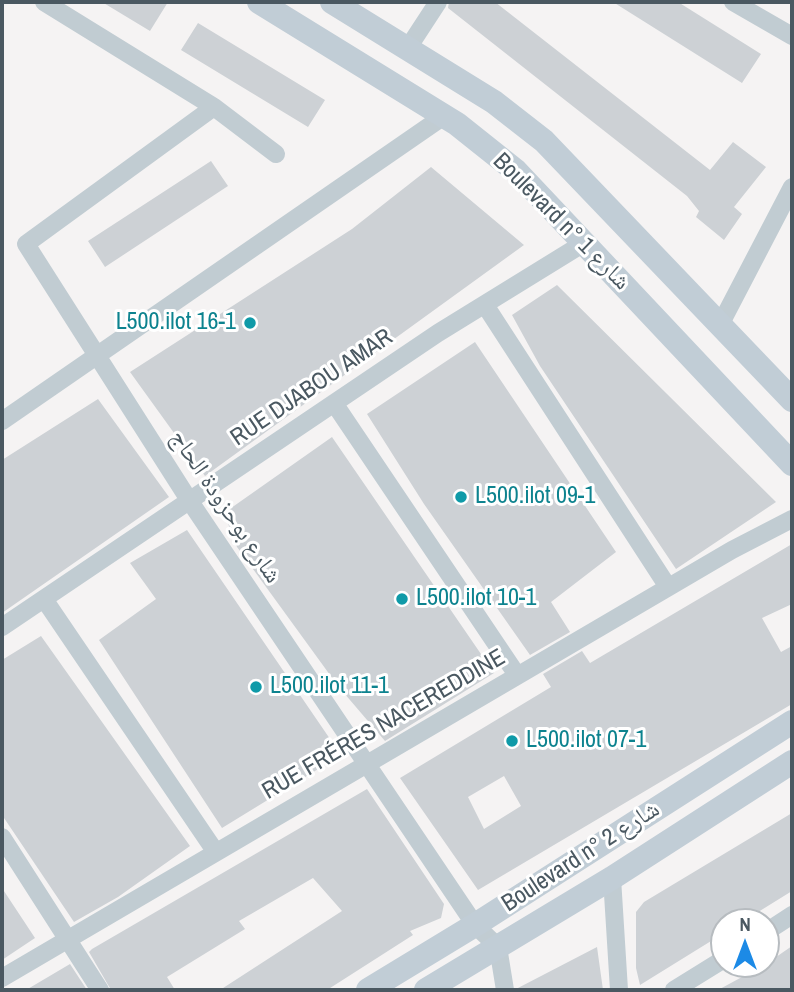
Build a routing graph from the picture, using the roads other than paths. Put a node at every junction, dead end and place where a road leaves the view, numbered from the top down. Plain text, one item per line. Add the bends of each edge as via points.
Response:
1 (44, 2) edge
2 (259, 2) edge
3 (332, 2) edge
4 (438, 2) edge
5 (733, 2) edge
6 (792, 36) edge
7 (408, 48) junction
8 (214, 107) junction
9 (444, 116) junction
10 (276, 154) dead end
11 (792, 187) edge
12 (584, 243) junction
13 (485, 304) junction
14 (720, 325) junction
15 (96, 356) junction
16 (792, 400) edge
17 (334, 402) junction
18 (2, 421) edge
19 (792, 464) edge
20 (189, 500) junction
21 (792, 519) edge
22 (668, 587) junction
23 (44, 599) junction
24 (2, 627) edge
25 (517, 676) junction
26 (792, 722) edge
27 (792, 762) edge
28 (369, 764) junction
29 (2, 837) edge
30 (215, 851) junction
31 (612, 878) junction
32 (475, 925) junction
33 (68, 938) junction
34 (498, 947) junction
35 (710, 967) edge
36 (2, 978) edge
37 (100, 990) edge
38 (368, 990) edge
39 (425, 990) edge
40 (505, 990) edge
41 (619, 990) edge
42 (674, 990) edge

1 - 8 street
2 - 9 main road, Boulevard n° شارع 1
3 - 7 main road, Boulevard n° شارع 1
4 - 7 street
5 - 6 street
7 - 14 main road, Boulevard n° شارع 1 via 494,102 544,141
8 - 10 street
8 - 15 street, شارع بوحزودة الحاج via 26,244
9 - 12 main road, Boulevard n° شارع 1 via 516,171
9 - 15 street
11 - 14 street
12 - 13 street, RUE DJABOU AMAR
12 - 19 main road, Boulevard n° شارع 1
13 - 17 street, RUE DJABOU AMAR
13 - 22 street
14 - 16 main road, Boulevard n° شارع 1
15 - 18 street
15 - 20 street, شارع بوحزودة الحاج
17 - 20 street, RUE DJABOU AMAR
17 - 25 street
20 - 23 street, RUE DJABOU AMAR
20 - 28 street, شارع بوحزودة الحاج
21 - 22 street, RUE FRÉRES NACEREDDINE
22 - 25 street, RUE FRÉRES NACEREDDINE
23 - 24 street, RUE DJABOU AMAR
23 - 30 street
25 - 28 street, RUE FRÉRES NACEREDDINE
26 - 32 main road, Boulevard n° شارع 2
27 - 31 main road, Boulevard n° شارع 2
28 - 30 street, RUE FRÉRES NACEREDDINE
28 - 32 street, شارع بوحزودة الحاج
29 - 33 street
30 - 33 street, RUE FRÉRES NACEREDDINE
31 - 34 main road, Boulevard n° شارع 2
31 - 41 street
32 - 34 street, شارع بوحزودة الحاج
32 - 38 main road, Boulevard n° شارع 2
33 - 36 street, RUE FRÉRES NACEREDDINE
33 - 37 street
34 - 39 main road, Boulevard n° شارع 2
34 - 40 street
35 - 42 street

